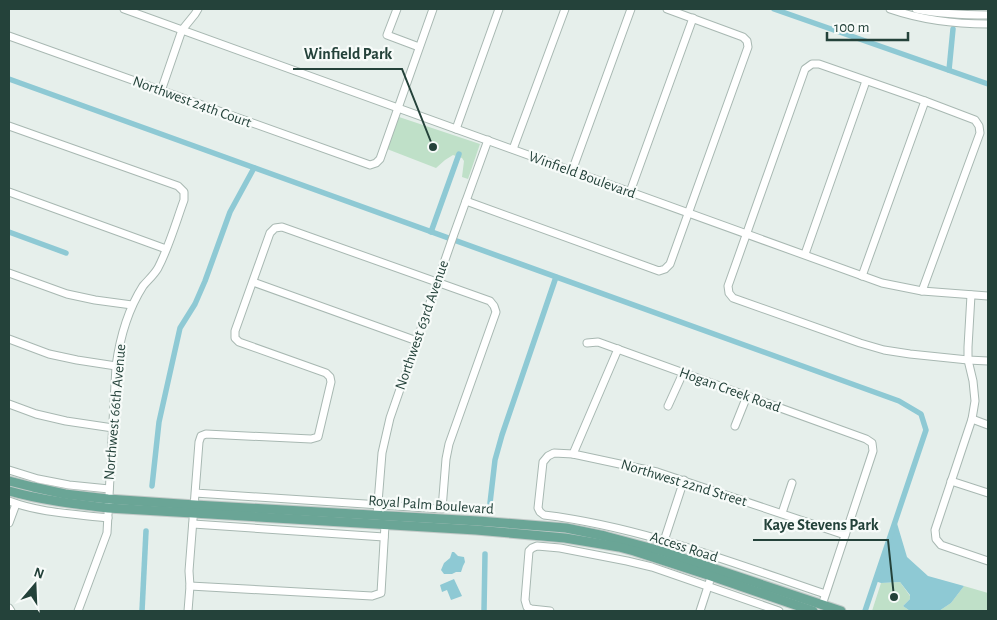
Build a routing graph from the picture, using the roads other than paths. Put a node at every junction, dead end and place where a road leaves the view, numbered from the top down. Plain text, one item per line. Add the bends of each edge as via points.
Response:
1 (124, 9) edge
2 (198, 9) edge
3 (398, 9) edge
4 (434, 9) edge
5 (499, 9) edge
6 (565, 9) edge
7 (631, 9) edge
8 (666, 9) edge
9 (890, 9) edge
10 (916, 9) edge
11 (960, 15) junction
12 (988, 15) edge
13 (693, 18) junction
14 (960, 24) junction
15 (988, 24) edge
16 (182, 30) junction
17 (9, 36) edge
18 (419, 47) junction
19 (866, 81) junction
20 (161, 91) junction
21 (925, 101) junction
22 (398, 108) junction
23 (9, 126) edge
24 (456, 129) junction
25 (488, 140) junction
26 (513, 149) junction
27 (572, 171) junction
28 (9, 192) edge
29 (630, 192) junction
30 (466, 201) junction
31 (688, 213) junction
32 (746, 234) junction
33 (166, 249) junction
34 (805, 254) junction
35 (9, 273) edge
36 (862, 276) junction
37 (253, 282) junction
38 (437, 283) junction
39 (922, 291) junction
40 (971, 295) junction
41 (988, 296) edge
42 (132, 305) junction
43 (9, 339) edge
44 (418, 341) junction
45 (587, 342) dead end
46 (618, 349) junction
47 (968, 360) junction
48 (988, 361) edge
49 (116, 366) junction
50 (682, 373) junction
51 (747, 396) junction
52 (9, 404) edge
53 (668, 406) dead end
54 (972, 419) junction
55 (988, 425) edge
56 (735, 426) dead end
57 (113, 428) junction
58 (574, 454) junction
59 (9, 470) edge
60 (9, 480) edge
61 (684, 480) junction
62 (951, 481) junction
63 (792, 483) dead end
64 (109, 489) junction
65 (9, 491) edge
66 (195, 493) junction
67 (988, 493) edge
68 (12, 503) edge
69 (108, 503) junction
70 (378, 505) junction
71 (194, 509) junction
72 (540, 512) joint
73 (782, 513) junction
74 (377, 515) junction
75 (397, 516) junction
76 (108, 518) junction
77 (9, 523) edge
78 (361, 523) junction
79 (193, 524) junction
80 (386, 525) junction
81 (845, 535) junction
82 (384, 536) junction
83 (665, 540) junction
84 (660, 555) junction
85 (988, 561) edge
86 (713, 572) junction
87 (190, 586) junction
88 (708, 586) junction
89 (825, 594) junction
90 (822, 604) junction
91 (78, 611) edge
92 (188, 611) edge
93 (550, 611) edge
94 (700, 611) edge
95 (779, 611) edge
96 (813, 611) edge
97 (841, 611) edge

1 - 16 street, Winfield Boulevard
2 - 16 street
3 - 18 street via 387,35
4 - 18 street
5 - 24 street
6 - 26 street
7 - 27 street
8 - 13 street
9 - 14 street
10 - 11 street
11 - 12 street
11 - 14 street
13 - 29 street
13 - 31 street via 743,36 748,47
14 - 15 street
16 - 20 street
16 - 22 street, Winfield Boulevard
17 - 20 street, Northwest 24th Court
18 - 22 street
19 - 21 street
19 - 32 street via 819,64 805,69
19 - 34 street
20 - 22 street, Northwest 24th Court via 370,166 380,159
21 - 36 street
21 - 39 street via 974,120 980,133
22 - 24 street, Winfield Boulevard
23 - 33 street, Northwest 66th Avenue via 178,186 184,192 184,200
24 - 25 street, Winfield Boulevard
25 - 26 street, Winfield Boulevard
25 - 30 street, Northwest 63rd Avenue
26 - 27 street, Winfield Boulevard
27 - 29 street, Winfield Boulevard
28 - 33 street
29 - 31 street, Winfield Boulevard
30 - 31 street via 659,270 670,264
30 - 38 street, Northwest 63rd Avenue
31 - 32 street, Winfield Boulevard
32 - 34 street, Winfield Boulevard
32 - 47 street via 728,286 733,298 876,348
33 - 42 street, Northwest 66th Avenue via 156,271
34 - 36 street, Winfield Boulevard
35 - 42 street via 67,294
36 - 39 street, Winfield Boulevard
37 - 38 street via 270,233 282,226
37 - 44 street
37 - 66 street via 235,338 330,377 318,437 201,436
38 - 44 street, Northwest 63rd Avenue
38 - 70 street via 490,301 496,312 449,444 442,509
39 - 40 street, Winfield Boulevard
40 - 41 street, Winfield Boulevard
40 - 47 street
42 - 49 street, Northwest 66th Avenue via 118,346
43 - 49 street via 49,354
44 - 70 street, Northwest 63rd Avenue via 386,433
45 - 46 street, Hogan Creek Road
46 - 50 street, Hogan Creek Road
46 - 58 street
47 - 48 street
47 - 54 street via 975,401
49 - 57 street, Northwest 66th Avenue
50 - 51 street, Hogan Creek Road
50 - 53 street
51 - 56 street
51 - 81 street, Hogan Creek Road via 872,443 873,450
52 - 57 street via 66,421
54 - 55 street
54 - 62 street
57 - 64 street, Northwest 66th Avenue
58 - 61 street, Northwest 22nd Street
58 - 72 street, Northwest 22nd Street via 554,453 543,462
59 - 64 street via 38,479
60 - 69 main road, Royal Palm Boulevard
61 - 73 street, Northwest 22nd Street
61 - 83 street
62 - 67 street
62 - 85 street via 935,530 936,539 941,545
63 - 73 street
64 - 69 street, Northwest 66th Avenue
65 - 69 main road, Royal Palm Boulevard via 59,502
66 - 70 street
66 - 71 street
68 - 76 street
68 - 77 street
69 - 71 main road, Royal Palm Boulevard
69 - 76 street, Northwest 66th Avenue
70 - 74 street, Northwest 63rd Avenue
71 - 74 main road, Royal Palm Boulevard
71 - 78 main road, Royal Palm Boulevard
71 - 79 street
72 - 83 street, Access Road
73 - 81 street, Northwest 22nd Street
74 - 75 main road, Royal Palm Boulevard
74 - 78 main road
75 - 80 main road
75 - 84 main road, Royal Palm Boulevard via 566,528 605,536
76 - 91 street, Northwest 66th Avenue via 107,533
78 - 80 main road, Royal Palm Boulevard
79 - 82 street
79 - 87 street
80 - 82 street
80 - 84 main road, Royal Palm Boulevard via 565,538
81 - 89 street
82 - 87 street via 381,593 372,596
83 - 84 street
83 - 89 street, Access Road
84 - 86 main road, Royal Palm Boulevard
86 - 88 street
86 - 90 main road, Royal Palm Boulevard
86 - 96 main road, Royal Palm Boulevard
87 - 92 street
88 - 93 street, Access Road via 597,554 536,546 530,551 525,600 531,609
88 - 94 street
88 - 95 street, Access Road
89 - 90 street
90 - 97 main road, Royal Palm Boulevard

